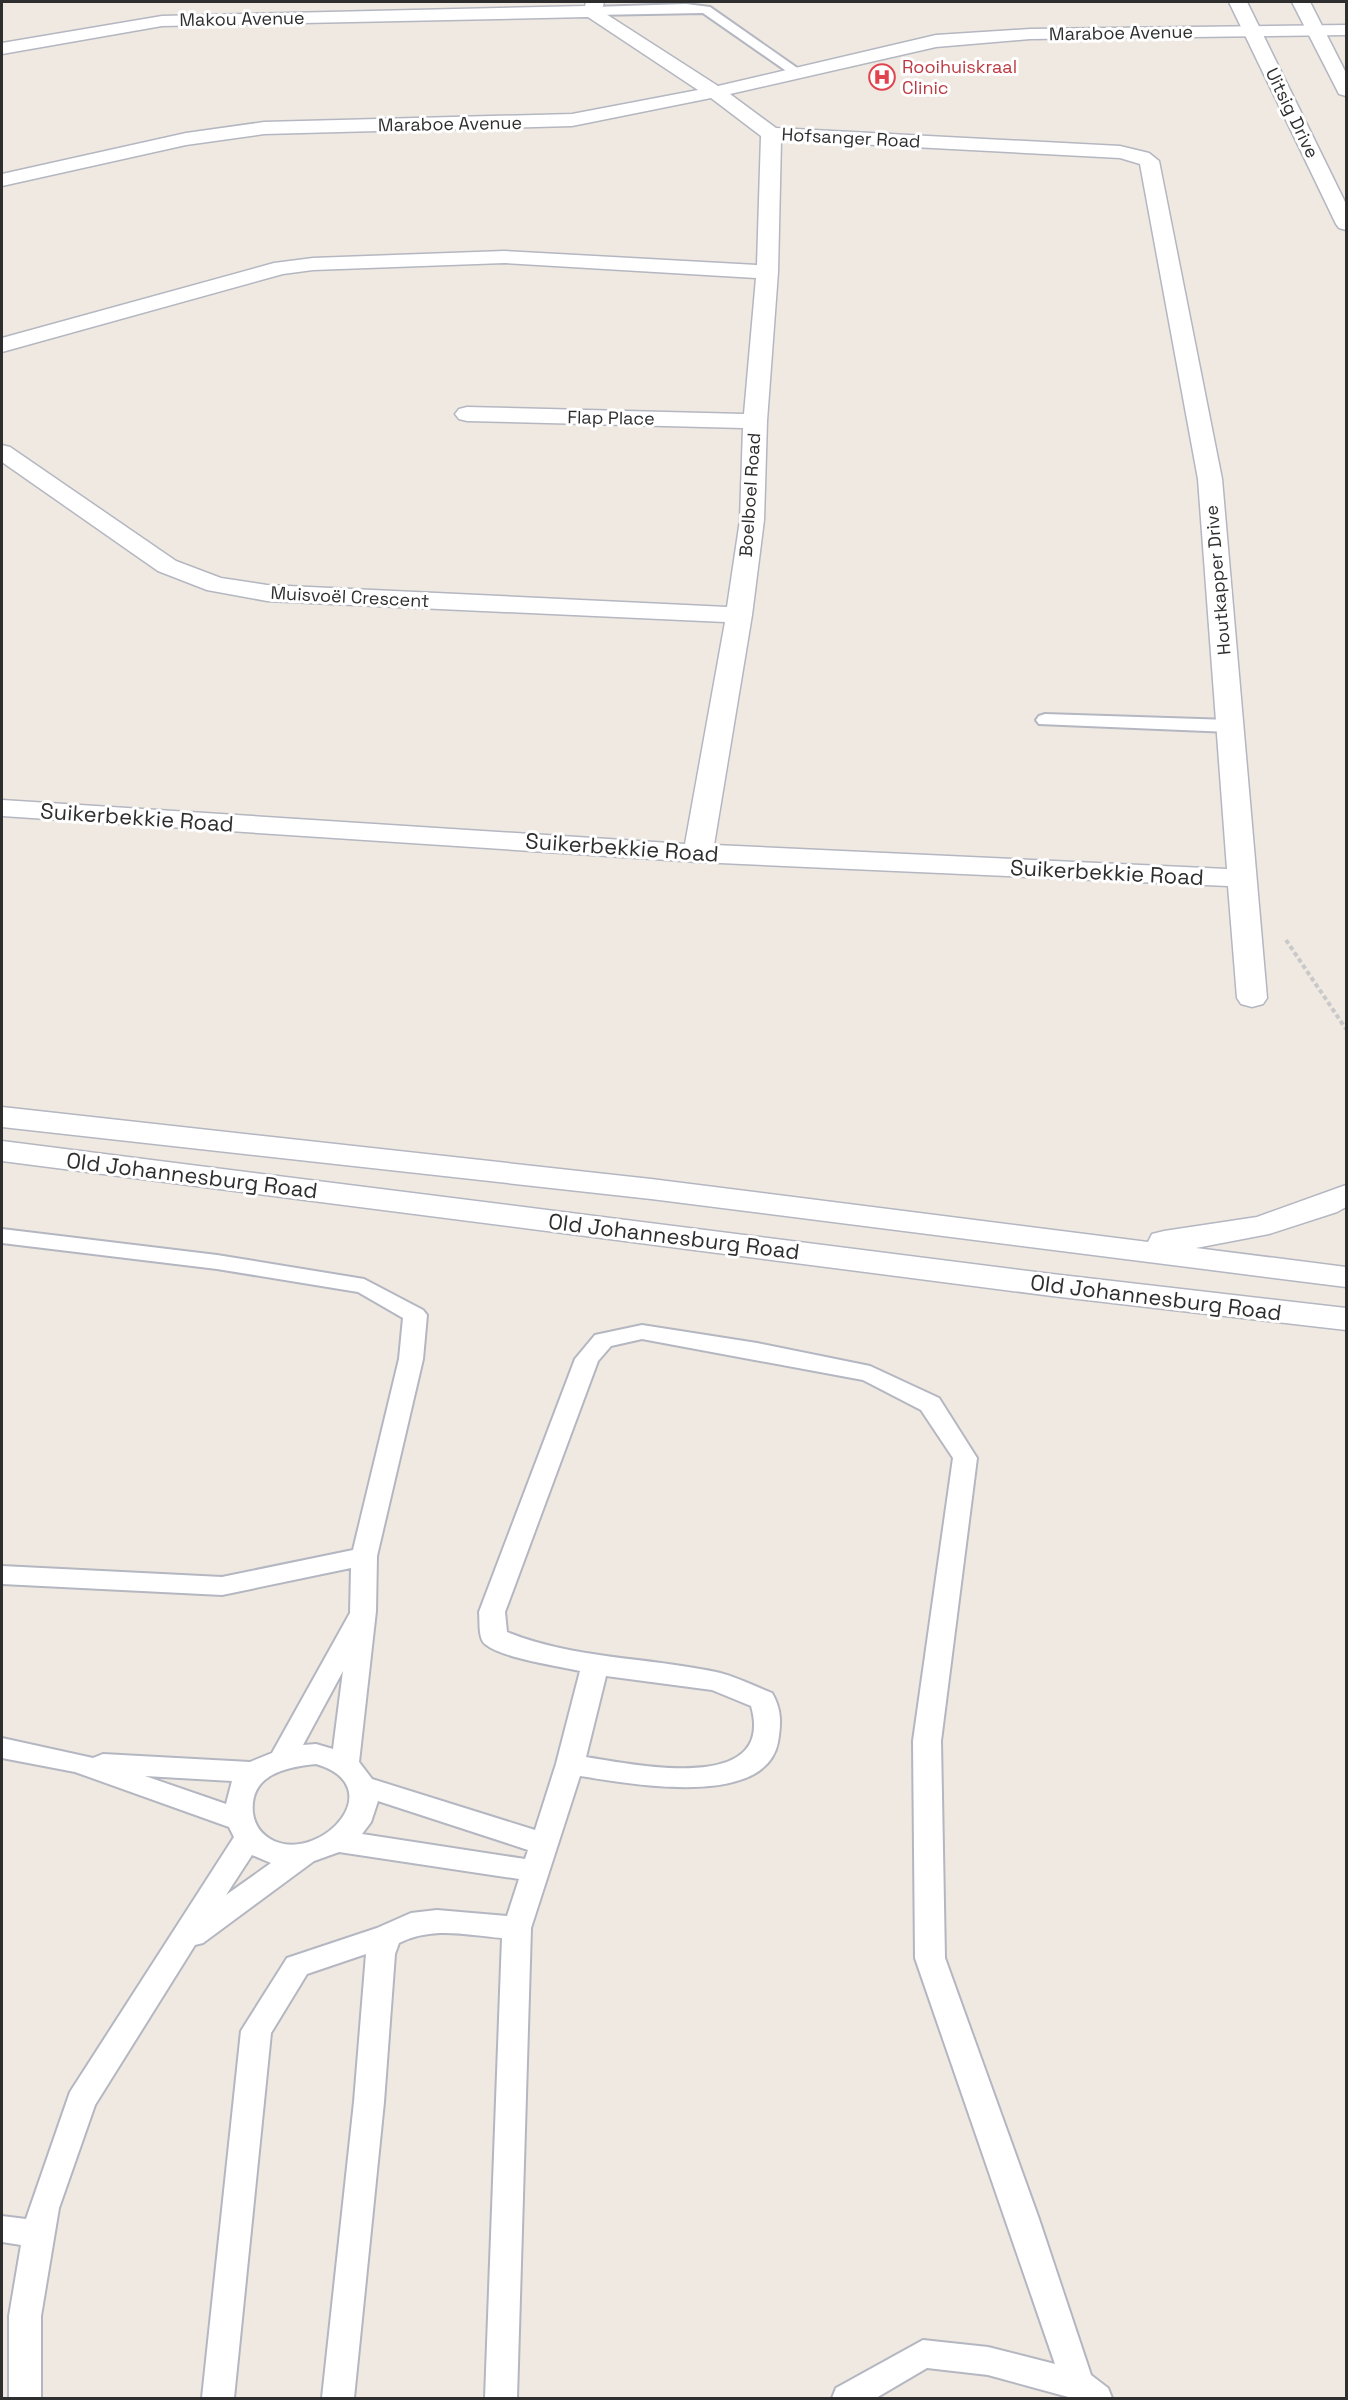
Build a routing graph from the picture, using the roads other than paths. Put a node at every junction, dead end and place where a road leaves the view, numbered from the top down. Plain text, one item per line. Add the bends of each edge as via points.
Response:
1 (1238, 2) edge
2 (1301, 2) edge
3 (594, 6) edge
4 (1347, 30) edge
5 (1318, 33) junction
6 (1253, 34) junction
7 (1347, 37) edge
8 (2, 49) edge
9 (797, 72) junction
10 (1347, 90) edge
11 (715, 92) junction
12 (771, 134) junction
13 (1151, 166) joint
14 (2, 180) edge
15 (1347, 224) edge
16 (767, 272) junction
17 (2, 345) edge
18 (466, 414) dead end
19 (755, 421) junction
20 (2, 452) edge
21 (739, 615) junction
22 (1045, 720) dead end
23 (1230, 726) junction
24 (2, 808) edge
25 (698, 853) junction
26 (1243, 878) junction
27 (1252, 998) dead end
28 (2, 1117) edge
29 (2, 1150) edge
30 (1347, 1195) edge
31 (2, 1236) edge
32 (1108, 1247) junction
33 (1347, 1277) edge
34 (1347, 1319) edge
35 (364, 1556) junction
36 (2, 1575) edge
37 (363, 1611) junction
38 (595, 1665) junction
39 (2, 1748) edge
40 (283, 1757) junction
41 (78, 1763) junction
42 (345, 1764) junction
43 (570, 1764) junction
44 (254, 1772) junction
45 (363, 1786) junction
46 (244, 1829) junction
47 (338, 1841) junction
48 (544, 1844) junction
49 (305, 1853) junction
50 (536, 1871) junction
51 (517, 1928) junction
52 (387, 1936) junction
53 (184, 1941) junction
54 (2, 2229) edge
55 (38, 2234) junction
56 (1087, 2391) edge
57 (25, 2398) edge
58 (218, 2398) edge
59 (338, 2398) edge
60 (501, 2398) edge
61 (848, 2398) edge

1 - 6 street, Uitsig Drive
2 - 5 street
3 - 8 street, Makou Avenue via 162,21
3 - 9 lane via 706,10
3 - 11 street, Hofsanger Road via 600,18
4 - 5 street, Maraboe Avenue
5 - 6 street, Maraboe Avenue
5 - 7 street, Maraboe Avenue
5 - 10 street
6 - 9 street, Maraboe Avenue via 897,49
6 - 15 street, Uitsig Drive
9 - 11 street, Maraboe Avenue
11 - 12 street, Hofsanger Road
11 - 14 street, Maraboe Avenue via 557,122 264,128 186,139
12 - 13 street, Hofsanger Road via 1120,153 1143,157
12 - 16 street, Boelboel Road
13 - 23 street, Houtkapper Drive via 1210,479
16 - 17 street via 504,257 312,264 282,268
16 - 19 street, Boelboel Road
18 - 19 street, Flap Place
19 - 21 street, Boelboel Road via 752,520
20 - 21 street, Muisvoël Crescent via 167,566 216,585 267,593
21 - 25 street, Boelboel Road
22 - 23 lane
23 - 26 street, Houtkapper Drive
24 - 25 street, Suikerbekkie Road
25 - 26 street, Suikerbekkie Road
26 - 27 street, Houtkapper Drive
28 - 32 street, Old Johannesburg Road via 651,1189
29 - 34 street, Old Johannesburg Road via 1052,1285
30 - 32 street via 1324,1207 1246,1230
31 - 35 lane via 217,1262 364,1286 415,1316 411,1359
32 - 33 street, Old Johannesburg Road
35 - 36 lane via 222,1586
35 - 37 lane
37 - 40 lane
37 - 42 lane
38 - 43 lane
38 - 43 lane via 716,1681 763,1700 768,1724 763,1747 753,1763 730,1775 706,1779
38 - 56 lane via 524,1649 494,1637 492,1612 587,1359 603,1340 642,1332 757,1351 870,1374 930,1404 965,1458 927,1741 930,1958
39 - 41 lane
40 - 42 lane via 316,1754
40 - 44 lane
41 - 44 lane
41 - 46 lane
42 - 45 lane
43 - 48 lane
44 - 46 lane via 238,1795
45 - 47 lane via 365,1808
45 - 48 lane
46 - 49 lane via 262,1849 281,1854
46 - 53 lane
47 - 49 lane
47 - 50 lane
48 - 50 lane
49 - 53 lane
50 - 51 lane
51 - 52 lane via 437,1921 411,1924
51 - 60 lane
52 - 58 lane via 297,1966 256,2031
52 - 59 lane via 381,1954
53 - 55 lane via 81,2102 43,2208
54 - 55 lane
55 - 57 lane via 26,2316
56 - 61 lane via 988,2361 923,2354

